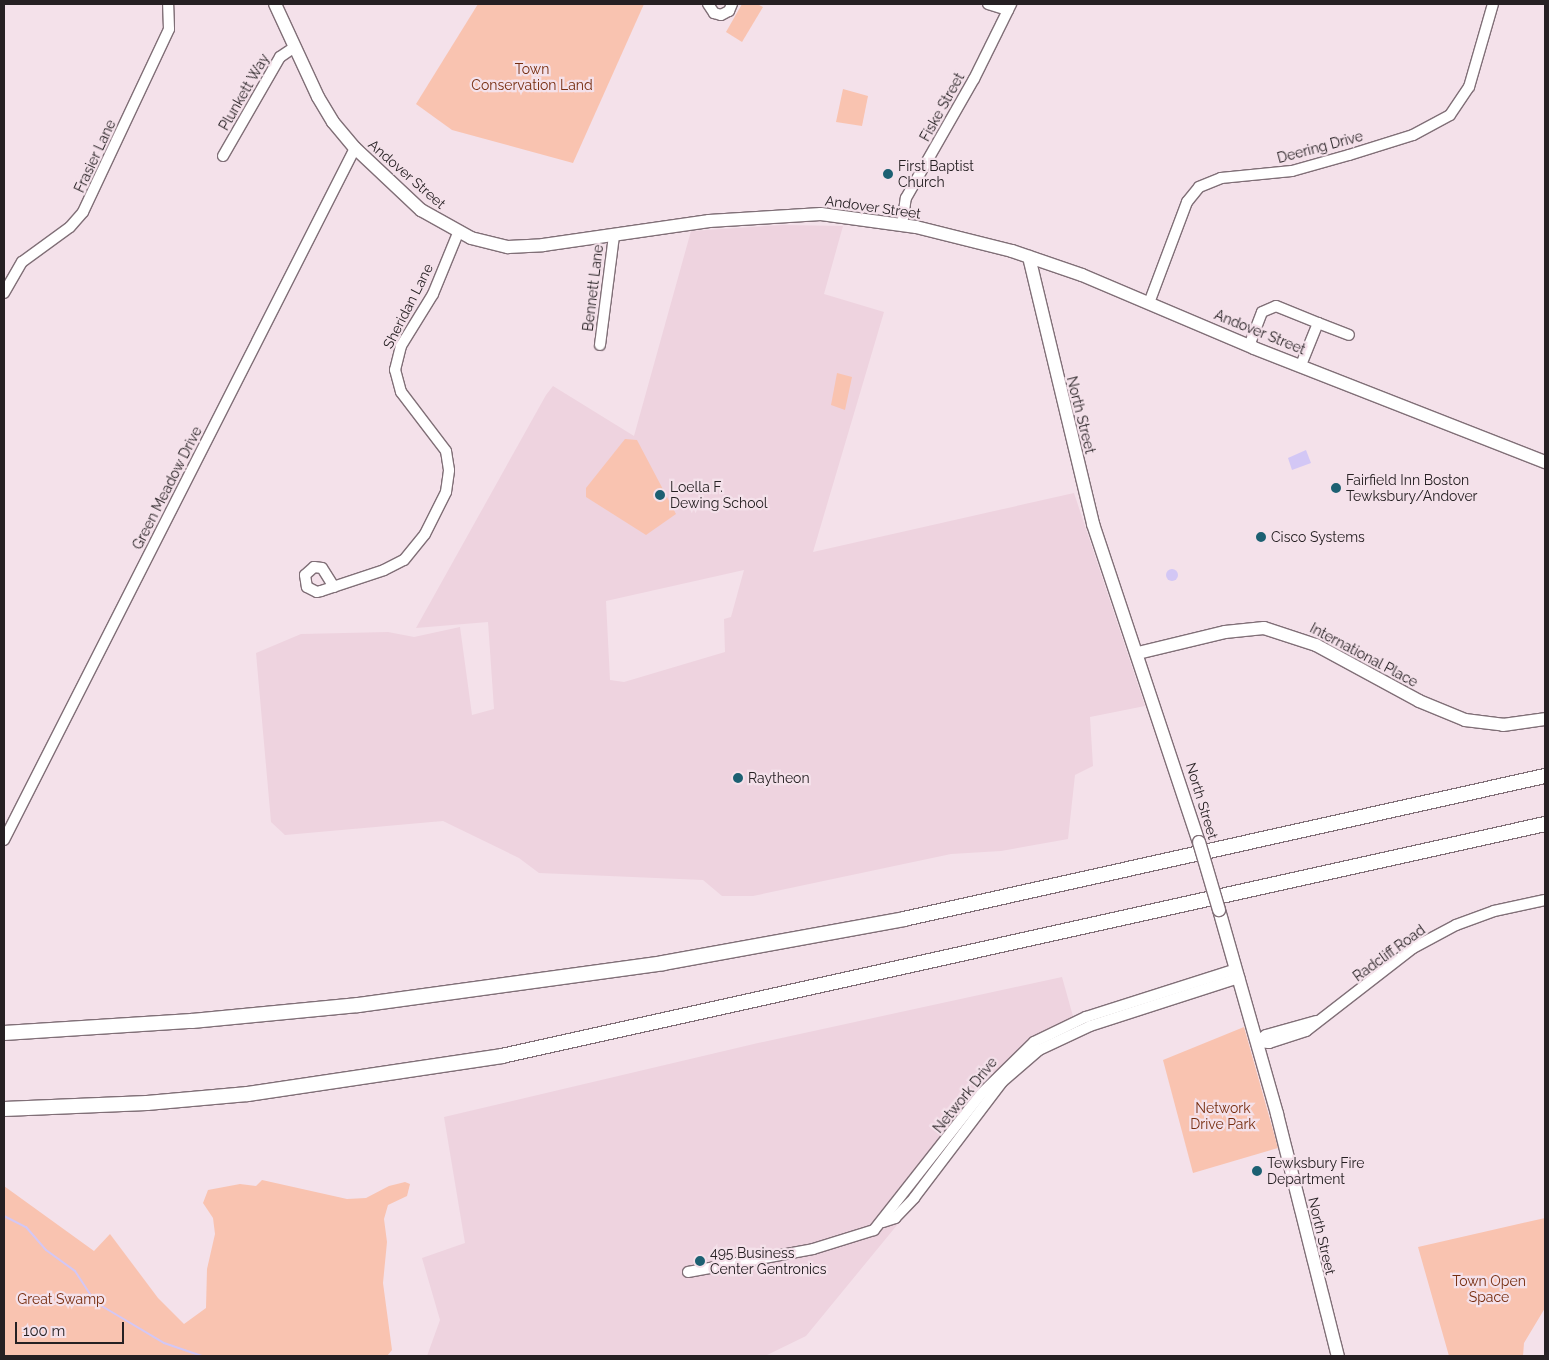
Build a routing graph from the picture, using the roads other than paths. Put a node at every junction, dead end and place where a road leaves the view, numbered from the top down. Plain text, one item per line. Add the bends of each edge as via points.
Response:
1 (168, 4) edge
2 (275, 4) edge
3 (708, 4) edge
4 (732, 4) edge
5 (988, 4) edge
6 (1493, 4) edge
7 (1010, 7) edge
8 (295, 47) junction
9 (354, 148) junction
10 (223, 156) dead end
11 (902, 225) junction
12 (458, 233) junction
13 (614, 234) junction
14 (1029, 257) junction
15 (4, 293) edge
16 (1149, 303) junction
17 (1318, 323) junction
18 (1349, 335) dead end
19 (600, 345) dead end
20 (1249, 346) junction
21 (1301, 365) junction
22 (1545, 462) edge
23 (334, 586) dead end
24 (1138, 654) junction
25 (1545, 719) edge
26 (1545, 776) edge
27 (1545, 825) edge
28 (4, 840) edge
29 (1545, 900) edge
30 (1237, 973) junction
31 (4, 1033) edge
32 (1257, 1042) junction
33 (4, 1109) edge
34 (688, 1272) dead end
35 (1338, 1356) edge

1 - 15 street, Frasier Lane via 169,29 86,206 70,227 22,262
2 - 8 main road, Andover Street
3 - 4 street via 711,11 721,15
5 - 7 street
6 - 16 street, Deering Drive via 1469,88 1450,115 1413,135 1349,155 1292,171 1221,178 1199,187 1187,202
7 - 11 street, Fiske Street via 974,79 906,198
8 - 9 main road, Andover Street via 326,114
8 - 10 street, Plunkett Way via 280,57
9 - 12 main road, Andover Street via 421,210
9 - 28 street, Green Meadow Drive
11 - 13 main road, Andover Street via 821,214 765,216
11 - 14 main road, Andover Street
12 - 13 main road, Andover Street via 508,246
12 - 23 street, Sheridan Lane via 433,294 401,346 394,370 401,392 446,451 449,470 446,492 425,534 404,560
13 - 19 street, Bennett Lane
14 - 16 main road, Andover Street
14 - 24 main road, North Street via 1093,524
16 - 20 main road, Andover Street
17 - 18 street
17 - 20 street via 1276,306 1269,307 1262,312
17 - 21 street
20 - 21 main road, Andover Street
21 - 22 main road, Andover Street
24 - 25 main road, International Place via 1225,632 1264,628 1316,645 1419,701 1464,720 1503,725
24 - 30 main road, North Street, bridge via 1199,842
26 - 31 highway via 904,920 663,963 358,1005 192,1021
27 - 33 highway via 462,1064 248,1094 147,1103
29 - 32 street, Radcliff Road via 1478,916 1430,938 1317,1021 1266,1035
30 - 32 main road, North Street
30 - 34 street, Network Drive via 1090,1026 1039,1050 997,1089 914,1198 895,1218 874,1230 848,1240
32 - 35 main road, North Street

